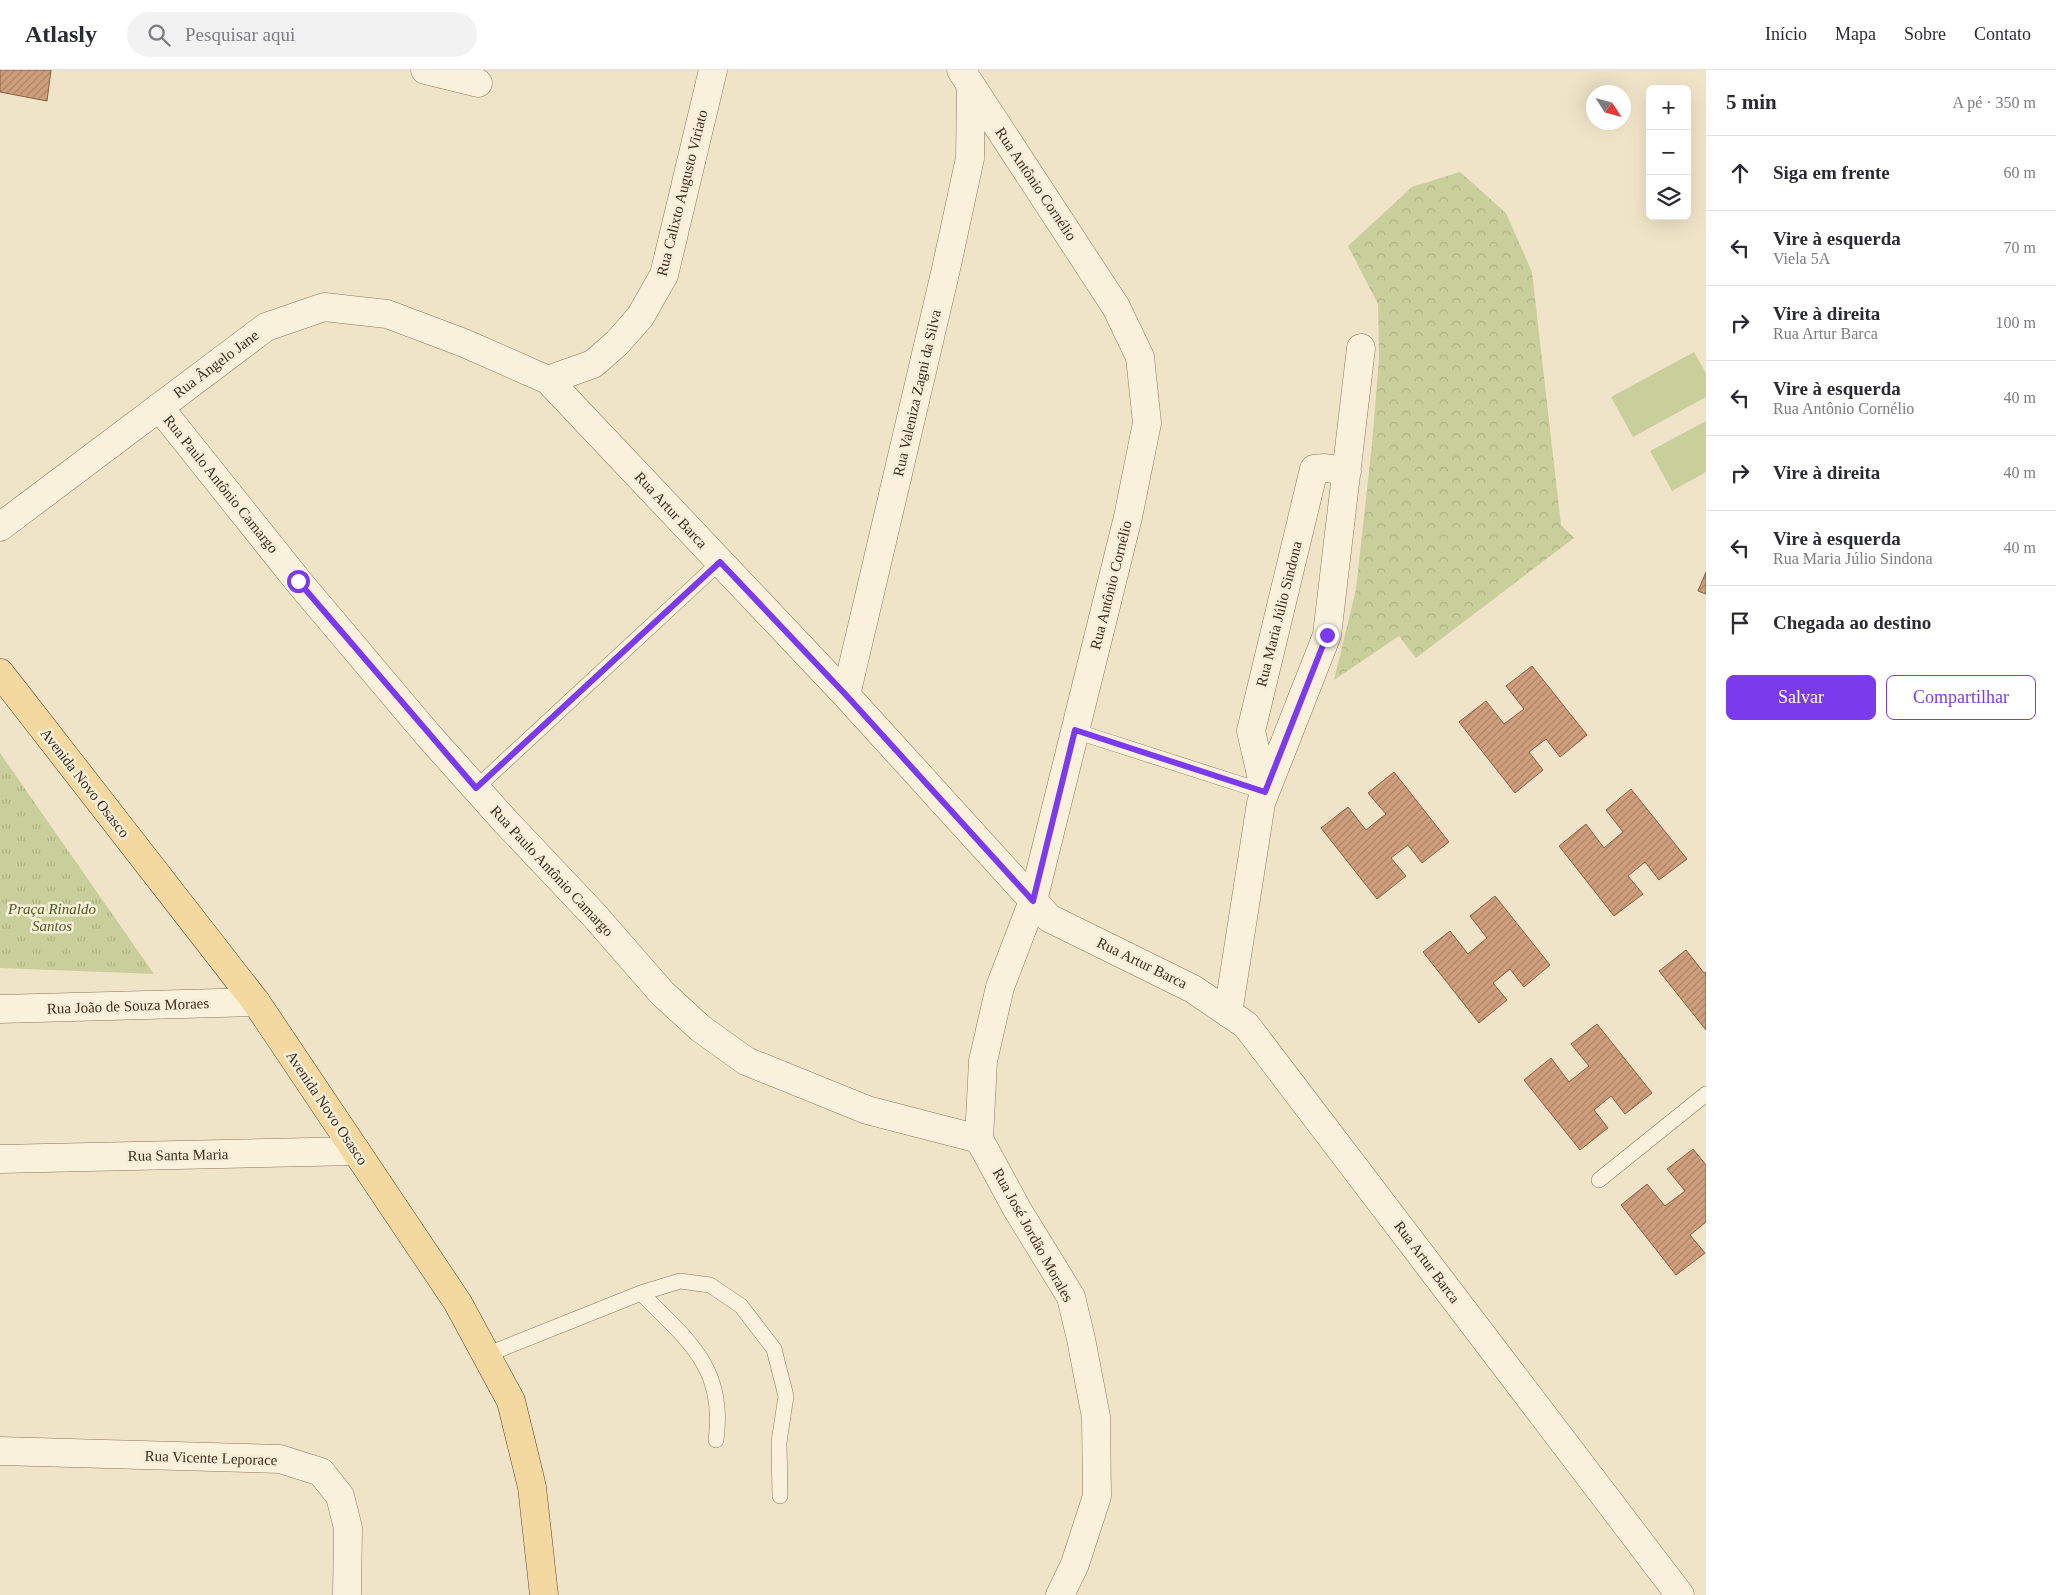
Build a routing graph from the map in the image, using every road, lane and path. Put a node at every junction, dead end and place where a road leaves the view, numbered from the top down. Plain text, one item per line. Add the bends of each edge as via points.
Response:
1 (425, 70) edge
2 (713, 70) edge
3 (966, 79) edge
4 (478, 83) dead end
5 (1361, 348) dead end
6 (548, 380) junction
7 (159, 407) junction
8 (1347, 471) junction
9 (0, 527) edge
10 (720, 562) junction
11 (0, 674) edge
12 (846, 695) junction
13 (1075, 730) junction
14 (476, 788) junction
15 (1265, 792) junction
16 (1033, 901) junction
17 (256, 1002) junction
18 (0, 1009) edge
19 (1228, 1013) junction
20 (1706, 1094) edge
21 (979, 1139) junction
22 (356, 1151) junction
23 (0, 1159) edge
24 (1599, 1180) dead end
25 (641, 1293) junction
26 (486, 1355) junction
27 (716, 1440) dead end
28 (0, 1450) edge
29 (780, 1496) dead end
30 (347, 1595) edge
31 (544, 1595) edge
32 (1060, 1595) edge
33 (1680, 1595) edge

1 - 4 street
2 - 6 street, Rua Calixto Augusto Viriato via 664,275 640,317 617,343 593,364
3 - 12 street, Rua Valeniza Zagni da Silva via 970,158
3 - 13 street, Rua Antônio Cornélio via 1116,307 1140,357 1147,424 1128,517
5 - 8 street, Rua Maria Júlio Sindona
6 - 7 street, Rua Ângelo Jane via 387,314 324,307 266,327
6 - 10 street, Rua Artur Barca
7 - 9 street, Rua Ângelo Jane
7 - 14 street, Rua Paulo Antônio Camargo via 298,581
8 - 15 street, Rua Maria Júlio Sindona via 1327,635
8 - 15 street, Rua Maria Júlio Sindona via 1314,469 1251,731
10 - 12 street, Rua Artur Barca
10 - 14 lane
11 - 17 main road, Avenida Novo Osasco
12 - 16 street, Rua Artur Barca
13 - 15 lane
13 - 16 street, Rua Antônio Cornélio
14 - 21 street, Rua Paulo Antônio Camargo via 662,993 700,1028 746,1061 867,1110
15 - 19 street, Rua Maria Júlio Sindona
16 - 19 street, Rua Artur Barca via 1049,918 1193,989
16 - 21 street, Rua Antônio Cornélio via 1000,987 983,1061
17 - 18 street, Rua João de Souza Moraes
17 - 22 main road, Avenida Novo Osasco
19 - 33 street, Rua Artur Barca via 1246,1024 1279,1066
20 - 24 lane
21 - 32 street, Rua José Jordão Morales via 1071,1297 1096,1417 1097,1496 1075,1564
22 - 23 street, Rua Santa Maria
22 - 26 main road, Avenida Novo Osasco via 458,1303
25 - 26 lane
25 - 27 lane via 699,1353 716,1392
25 - 29 lane via 680,1281 710,1285 741,1306 774,1349 786,1396 779,1442
26 - 31 main road, Avenida Novo Osasco via 511,1401 530,1478
28 - 30 street, Rua Vicente Leporace via 280,1459 321,1472 340,1496 348,1528

